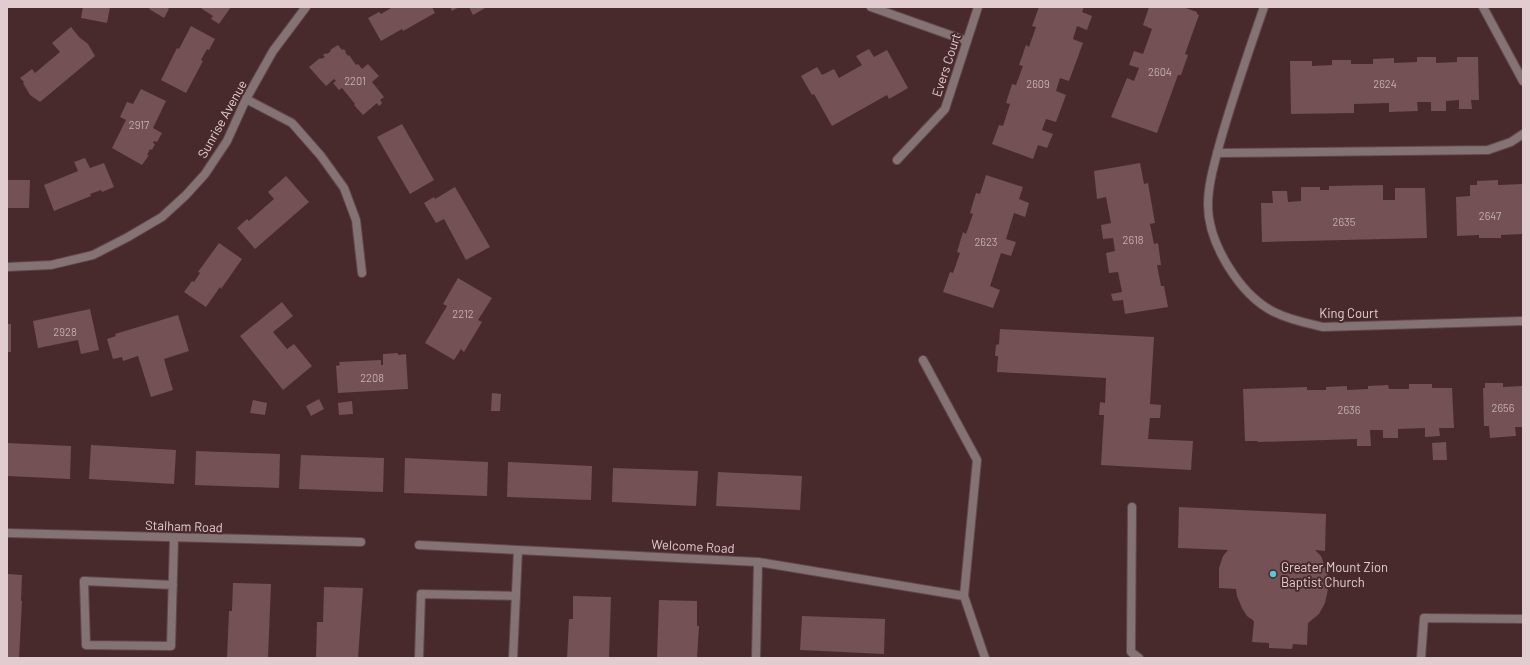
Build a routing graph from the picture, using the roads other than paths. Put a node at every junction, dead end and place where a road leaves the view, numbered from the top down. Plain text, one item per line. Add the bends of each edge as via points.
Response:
1 (306, 7) edge
2 (872, 7) edge
3 (978, 7) edge
4 (1264, 7) edge
5 (1483, 7) edge
6 (967, 41) junction
7 (1523, 81) edge
8 (246, 99) junction
9 (1523, 134) edge
10 (1217, 153) junction
11 (897, 160) dead end
12 (7, 267) edge
13 (362, 273) dead end
14 (1523, 321) edge
15 (924, 360) dead end
16 (1132, 507) dead end
17 (7, 533) edge
18 (174, 538) junction
19 (361, 542) dead end
20 (418, 545) dead end
21 (518, 550) junction
22 (758, 562) junction
23 (173, 585) junction
24 (516, 596) junction
25 (964, 596) junction
26 (1523, 620) edge
27 (419, 658) edge
28 (513, 658) edge
29 (756, 658) edge
30 (985, 658) edge
31 (1138, 658) edge
32 (1421, 658) edge

1 - 8 street, Sunrise Avenue via 273,51
2 - 6 street
3 - 6 street, Evers Court
4 - 10 street, King Court
5 - 7 street
6 - 11 street, Evers Court via 945,109
8 - 12 street, Sunrise Avenue via 226,141 204,174 162,218 93,255 51,265
8 - 13 street via 292,123 321,156 344,188 356,220
9 - 10 street via 1511,142 1488,150
10 - 14 street, King Court via 1208,206 1212,231 1220,254 1234,277 1273,312 1294,321 1323,327
15 - 25 street via 977,460
16 - 31 street via 1131,652
17 - 18 street, Stalham Road
18 - 19 street, Stalham Road
18 - 23 street
20 - 21 street, Welcome Road
21 - 22 street, Welcome Road
21 - 24 street
22 - 25 street, Welcome Road
22 - 29 street
23 - 23 street via 171,646 86,645 84,581
24 - 27 street via 421,594
24 - 28 street
25 - 30 street
26 - 32 street via 1424,618

